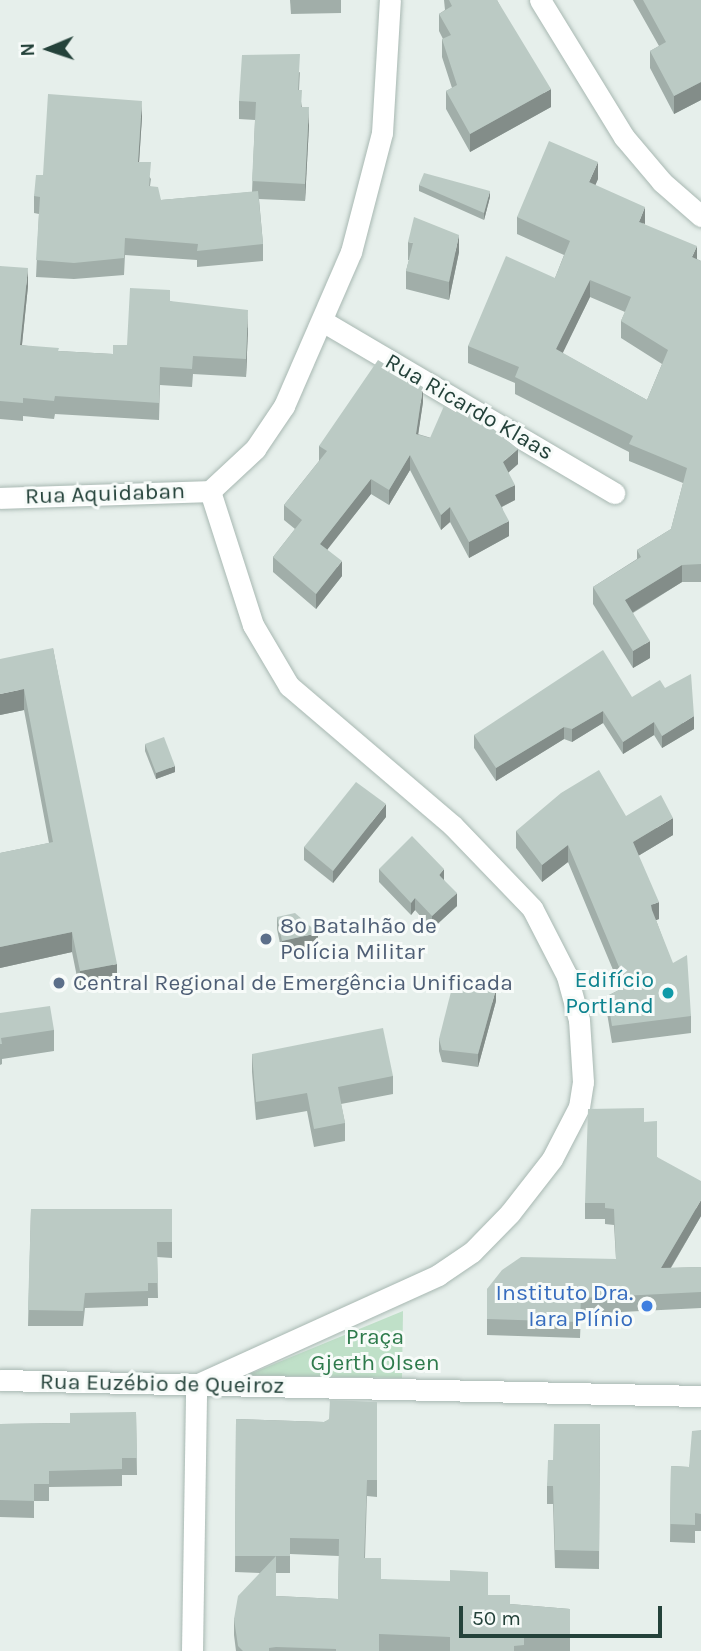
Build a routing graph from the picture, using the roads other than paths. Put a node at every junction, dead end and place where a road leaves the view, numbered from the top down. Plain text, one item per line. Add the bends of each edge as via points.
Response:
1 (390, 0) edge
2 (540, 0) edge
3 (701, 216) edge
4 (324, 322) junction
5 (210, 491) junction
6 (614, 493) dead end
7 (0, 498) edge
8 (0, 1380) edge
9 (196, 1385) junction
10 (701, 1396) edge
11 (192, 1651) edge

1 - 4 street via 382,133 365,209
2 - 3 street via 624,136 662,183
4 - 5 street via 284,406 255,449
4 - 6 street, Rua Ricardo Klaas
5 - 7 street, Rua Aquidaban
5 - 9 street via 253,625 289,686 452,825 532,908 567,976 579,1020 583,1082 579,1107 552,1159 472,1252 438,1275
8 - 9 street, Rua Euzébio de Queiroz
9 - 10 street, Rua Euzébio de Queiroz
9 - 11 street

